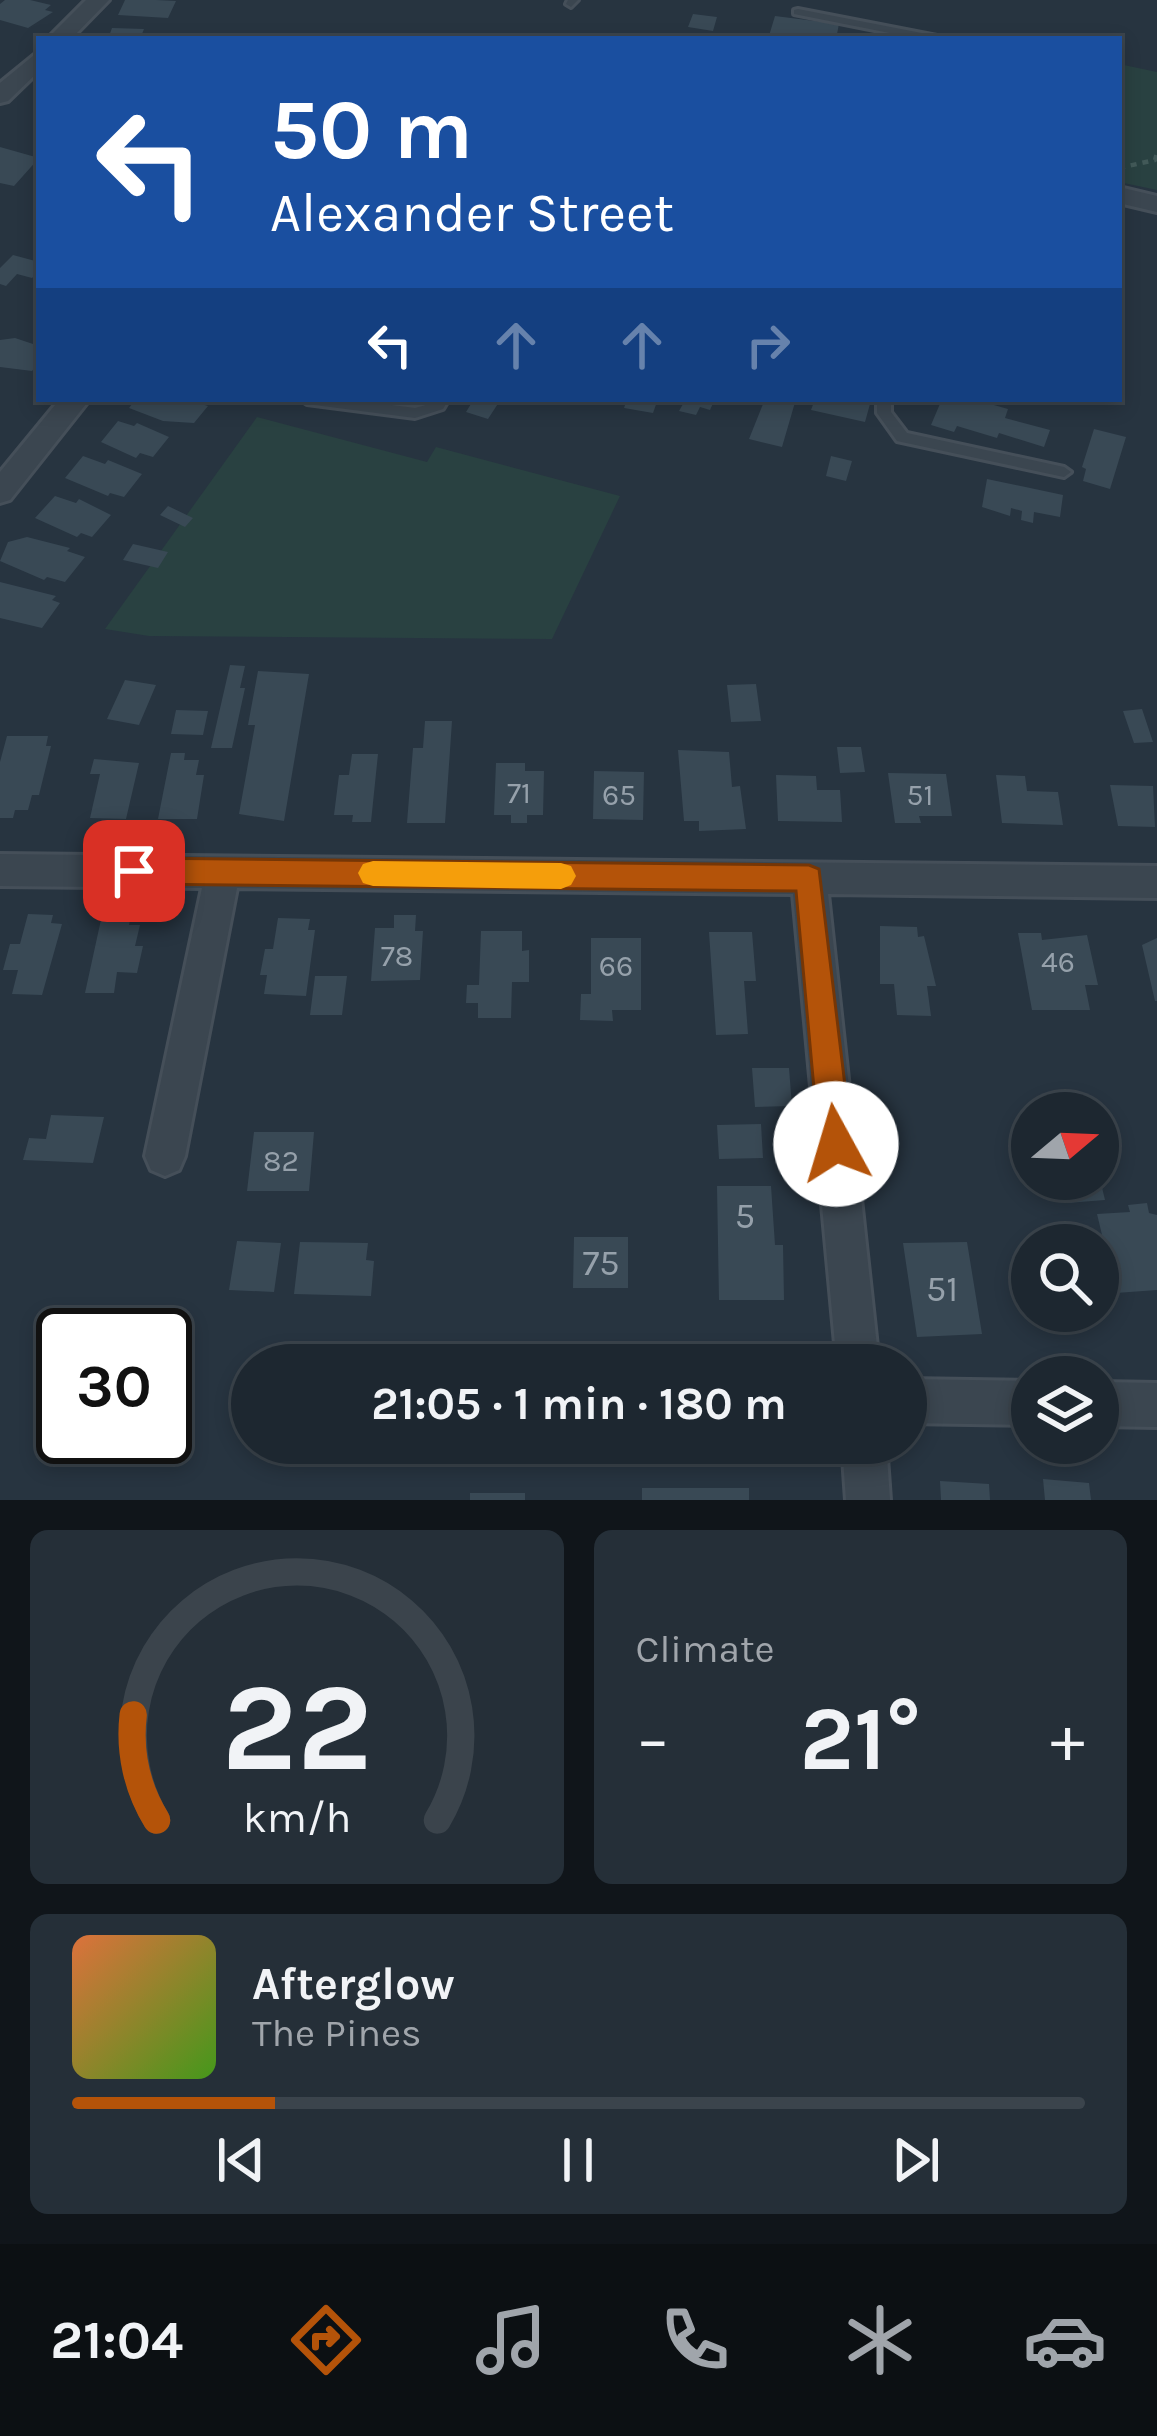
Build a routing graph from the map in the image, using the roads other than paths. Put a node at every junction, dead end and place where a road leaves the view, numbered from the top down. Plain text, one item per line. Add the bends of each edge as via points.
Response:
1 (98, 0) edge
2 (798, 12) dead end
3 (887, 34) edge
4 (61, 36) edge
5 (36, 61) edge
6 (14, 83) edge
7 (1122, 196) edge
8 (1157, 204) edge
9 (74, 402) edge
10 (332, 402) edge
11 (440, 402) edge
12 (884, 402) edge
13 (1064, 472) dead end
14 (0, 492) edge
15 (0, 870) edge
16 (223, 872) junction
17 (809, 878) junction
18 (1157, 882) edge
19 (165, 1156) dead end
20 (856, 1344) edge
21 (927, 1401) edge
22 (1011, 1403) edge
23 (1119, 1405) edge
24 (1157, 1406) edge
25 (865, 1464) edge
26 (868, 1500) edge

1 - 4 street
2 - 3 lane
5 - 6 street
7 - 8 street
9 - 14 street
10 - 11 lane via 415,412
12 - 13 lane via 902,437
15 - 16 street
16 - 17 street
16 - 19 street
17 - 18 street
17 - 20 street
21 - 22 street
23 - 24 street
25 - 26 street

